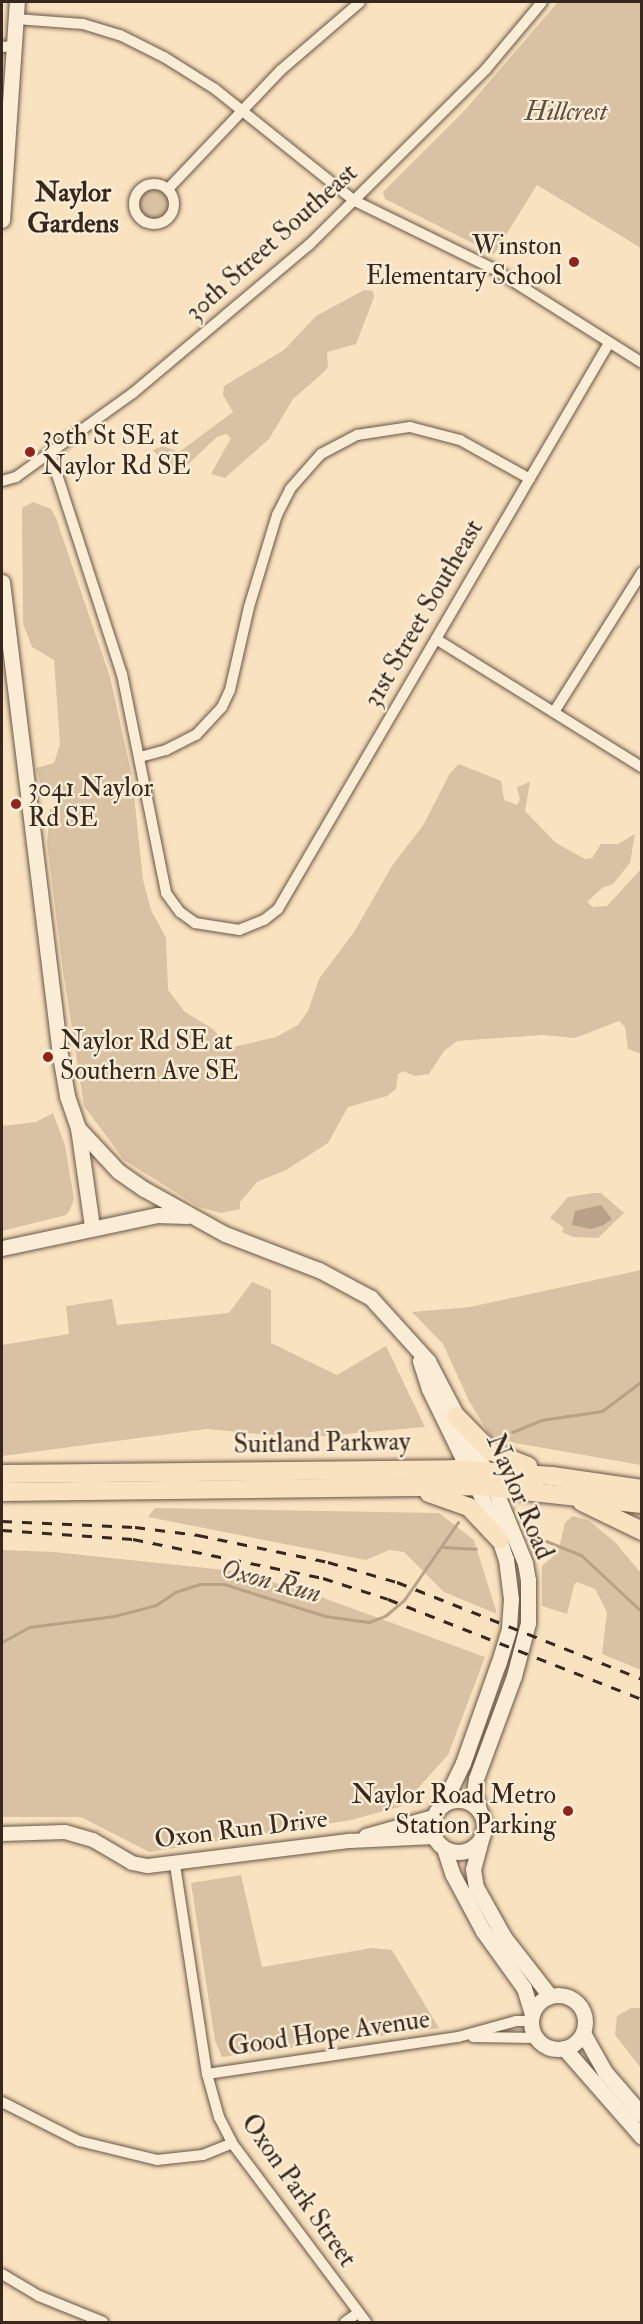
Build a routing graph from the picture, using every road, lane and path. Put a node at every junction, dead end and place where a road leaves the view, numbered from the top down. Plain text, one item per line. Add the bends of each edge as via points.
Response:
1 (17, 2) edge
2 (360, 2) edge
3 (542, 2) edge
4 (15, 19) junction
5 (8, 46) edge
6 (242, 110) junction
7 (168, 189) dead end
8 (355, 201) junction
9 (2, 220) edge
10 (609, 343) junction
11 (642, 363) edge
12 (50, 453) junction
13 (530, 479) junction
14 (2, 481) edge
15 (642, 572) edge
16 (2, 582) edge
17 (436, 639) junction
18 (554, 712) junction
19 (140, 757) junction
20 (642, 767) edge
21 (78, 1128) junction
22 (192, 1217) junction
23 (92, 1226) junction
24 (2, 1248) edge
25 (417, 1352) junction
26 (456, 1416) junction
27 (2, 1474) edge
28 (482, 1478) junction
29 (573, 1478) junction
30 (392, 1487) junction
31 (642, 1489) edge
32 (2, 1492) edge
33 (555, 1492) junction
34 (642, 1504) edge
35 (642, 1531) edge
36 (500, 1540) junction
37 (443, 1804) junction
38 (478, 1810) junction
39 (433, 1817) junction
40 (483, 1832) junction
41 (2, 1834) edge
42 (350, 1841) junction
43 (439, 1842) junction
44 (176, 1865) junction
45 (550, 1996) junction
46 (532, 2018) junction
47 (583, 2033) junction
48 (458, 2037) junction
49 (537, 2038) junction
50 (564, 2048) junction
51 (207, 2074) junction
52 (2, 2102) edge
53 (642, 2115) edge
54 (642, 2137) edge
55 (232, 2143) junction
56 (2, 2274) edge
57 (358, 2313) junction
58 (103, 2322) edge
59 (345, 2322) edge
60 (366, 2322) edge

1 - 4 main road
2 - 6 street via 287,64
3 - 8 street, 30th Street Southeast via 496,59
4 - 5 main road
4 - 6 street via 83,24 120,35 164,57
5 - 9 main road
6 - 7 street
6 - 8 street
8 - 10 street via 492,268
8 - 12 street, 30th Street Southeast via 231,313
10 - 11 street
10 - 13 street, 31st Street Southeast
12 - 14 street, 30th Street Southeast via 16,477
12 - 19 street via 120,668
13 - 17 street, 31st Street Southeast
13 - 19 street via 460,440 410,427 357,435 321,454 290,489 277,515 249,607 230,690 222,707 196,735
15 - 18 street
16 - 21 main road via 59,1049 67,1096
17 - 18 street
17 - 19 street, 31st Street Southeast via 278,909 256,924 230,930 206,927 180,912 162,881
18 - 20 street
21 - 22 main road, Naylor Road via 118,1171
21 - 23 main road
22 - 23 main road via 157,1215
22 - 25 main road, Naylor Road via 358,1290 394,1320
23 - 24 main road
25 - 26 main road, Naylor Road via 428,1361
25 - 28 main road, Naylor Road via 429,1389
26 - 28 main road, Naylor Road
26 - 29 highway via 496,1454
27 - 28 highway, Suitland Parkway
28 - 29 highway, Suitland Parkway
28 - 30 highway, Suitland Parkway
28 - 33 highway, Suitland Parkway
28 - 36 main road, Naylor Road
28 - 38 main road, Naylor Road via 525,1563 528,1614 514,1676 476,1779
29 - 31 highway, Suitland Parkway
30 - 32 highway, Suitland Parkway
30 - 36 highway via 463,1503
33 - 34 highway, Suitland Parkway
33 - 35 highway via 608,1512
36 - 37 main road, Naylor Road via 510,1584 509,1629 467,1754
37 - 38 main road via 466,1801
37 - 39 main road
38 - 40 main road
39 - 42 street, Oxon Run Drive
39 - 43 main road
40 - 43 main road via 468,1850
40 - 45 main road via 473,1869 476,1887 504,1937
41 - 44 street, Oxon Run Drive via 65,1832 93,1840 134,1864
42 - 43 street, Oxon Run Drive
42 - 44 street, Oxon Run Drive
43 - 46 main road via 483,1931 524,1988
44 - 51 street, Oxon Park Street
45 - 46 main road
45 - 47 main road via 566,1995 580,2005 586,2022
46 - 48 street, Good Hope Avenue
46 - 49 main road
47 - 50 main road
47 - 53 main road via 605,2072
48 - 49 street, Good Hope Avenue
48 - 51 street, Good Hope Avenue
49 - 50 main road via 549,2047
50 - 54 main road
51 - 55 street, Oxon Park Street
52 - 55 street via 79,2141 147,2158 183,2159
55 - 57 street, Oxon Park Street
56 - 58 street via 39,2296
57 - 59 street
57 - 60 street, Oxon Park Street

